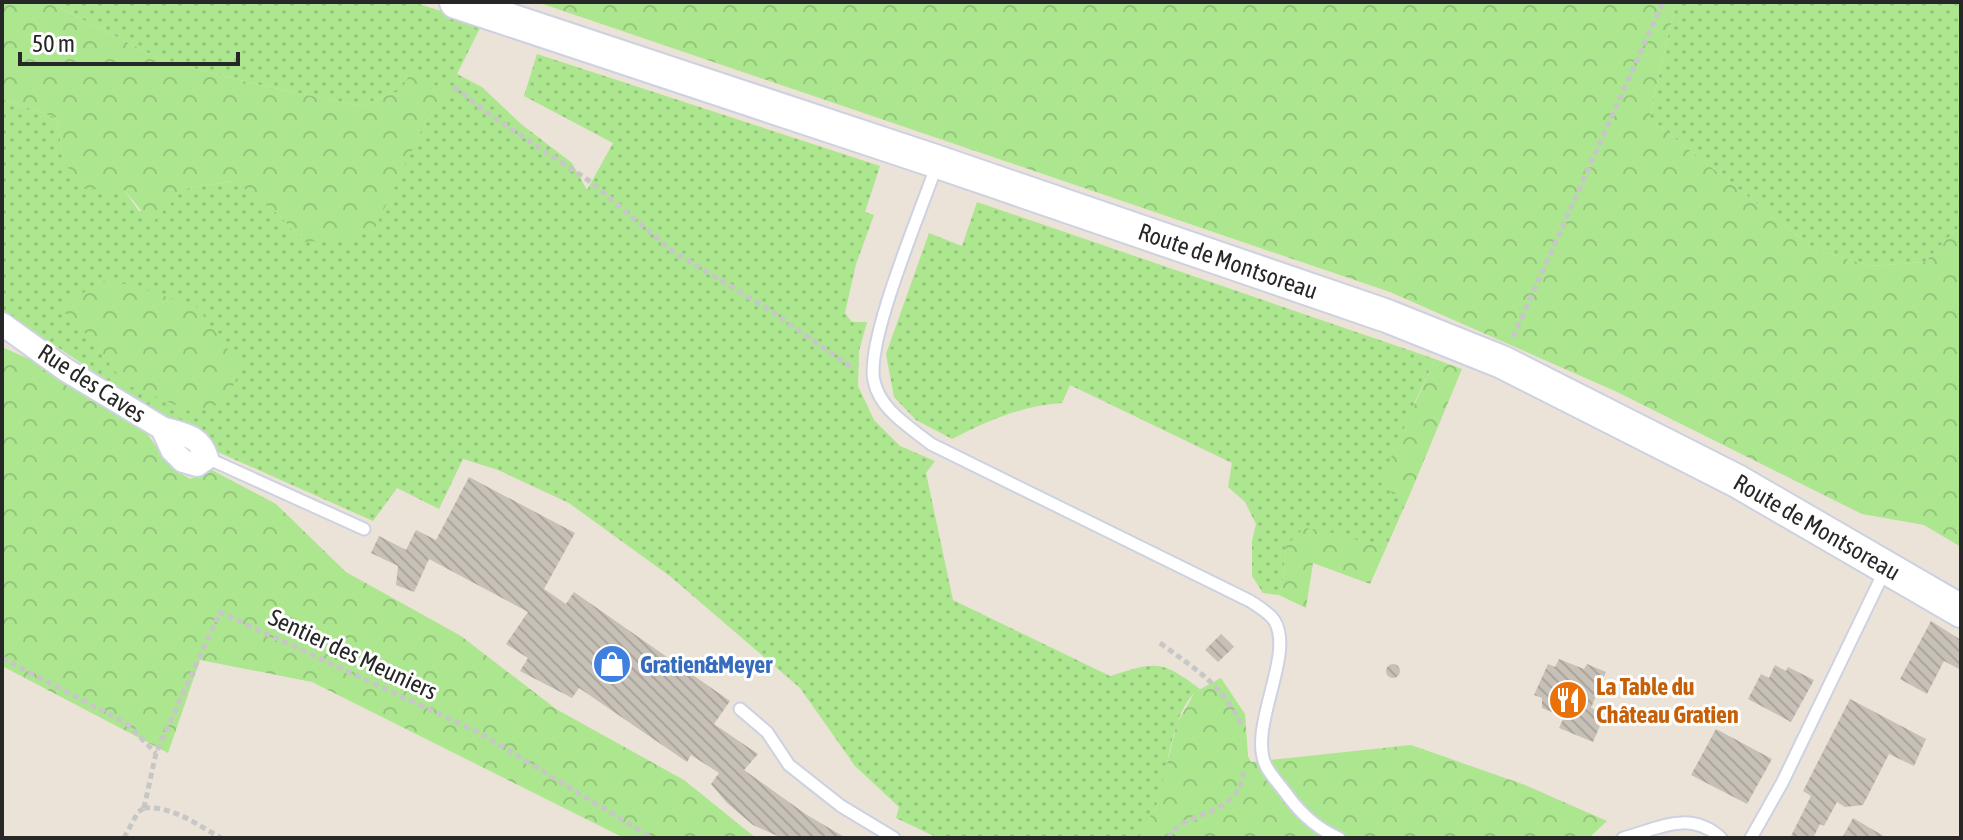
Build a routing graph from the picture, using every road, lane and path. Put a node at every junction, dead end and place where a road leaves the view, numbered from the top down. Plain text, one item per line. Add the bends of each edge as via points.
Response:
1 (456, 2) edge
2 (1663, 2) edge
3 (454, 87) dead end
4 (938, 162) junction
5 (2, 324) edge
6 (1502, 362) junction
7 (874, 384) junction
8 (162, 428) junction
9 (207, 458) junction
10 (364, 529) dead end
11 (1887, 566) junction
12 (1961, 611) edge
13 (1160, 643) dead end
14 (2, 658) edge
15 (740, 709) dead end
16 (1245, 733) dead end
17 (156, 753) junction
18 (1245, 757) dead end
19 (144, 808) junction
20 (124, 838) edge
21 (221, 838) edge
22 (652, 838) edge
23 (894, 838) edge
24 (1168, 838) edge
25 (1339, 838) edge
26 (1623, 838) edge
27 (1721, 838) edge
28 (1751, 838) edge

1 - 4 main road, Route de Montsoreau
2 - 6 path
3 - 7 path via 591,182 671,250 768,309
4 - 6 main road, Route de Montsoreau via 1387,316
4 - 7 lane via 881,326
5 - 8 street, Rue des Caves
6 - 11 main road, Route de Montsoreau via 1737,481
7 - 25 lane via 890,411 931,444 1268,613 1279,643 1262,735 1265,764 1299,811
8 - 9 street via 203,445
8 - 9 street, Rue des Caves via 183,461 197,465
9 - 10 lane
11 - 12 main road, Route de Montsoreau
11 - 28 lane
13 - 16 path via 1214,682 1232,703
14 - 17 path via 126,723
15 - 23 lane via 767,732 789,765
17 - 19 path, Sentier des Meuniers
17 - 22 path, Sentier des Meuniers via 220,612 480,733
18 - 24 path via 1244,781 1221,808 1172,829
19 - 20 path
19 - 21 path via 175,812
26 - 27 lane via 1682,820

